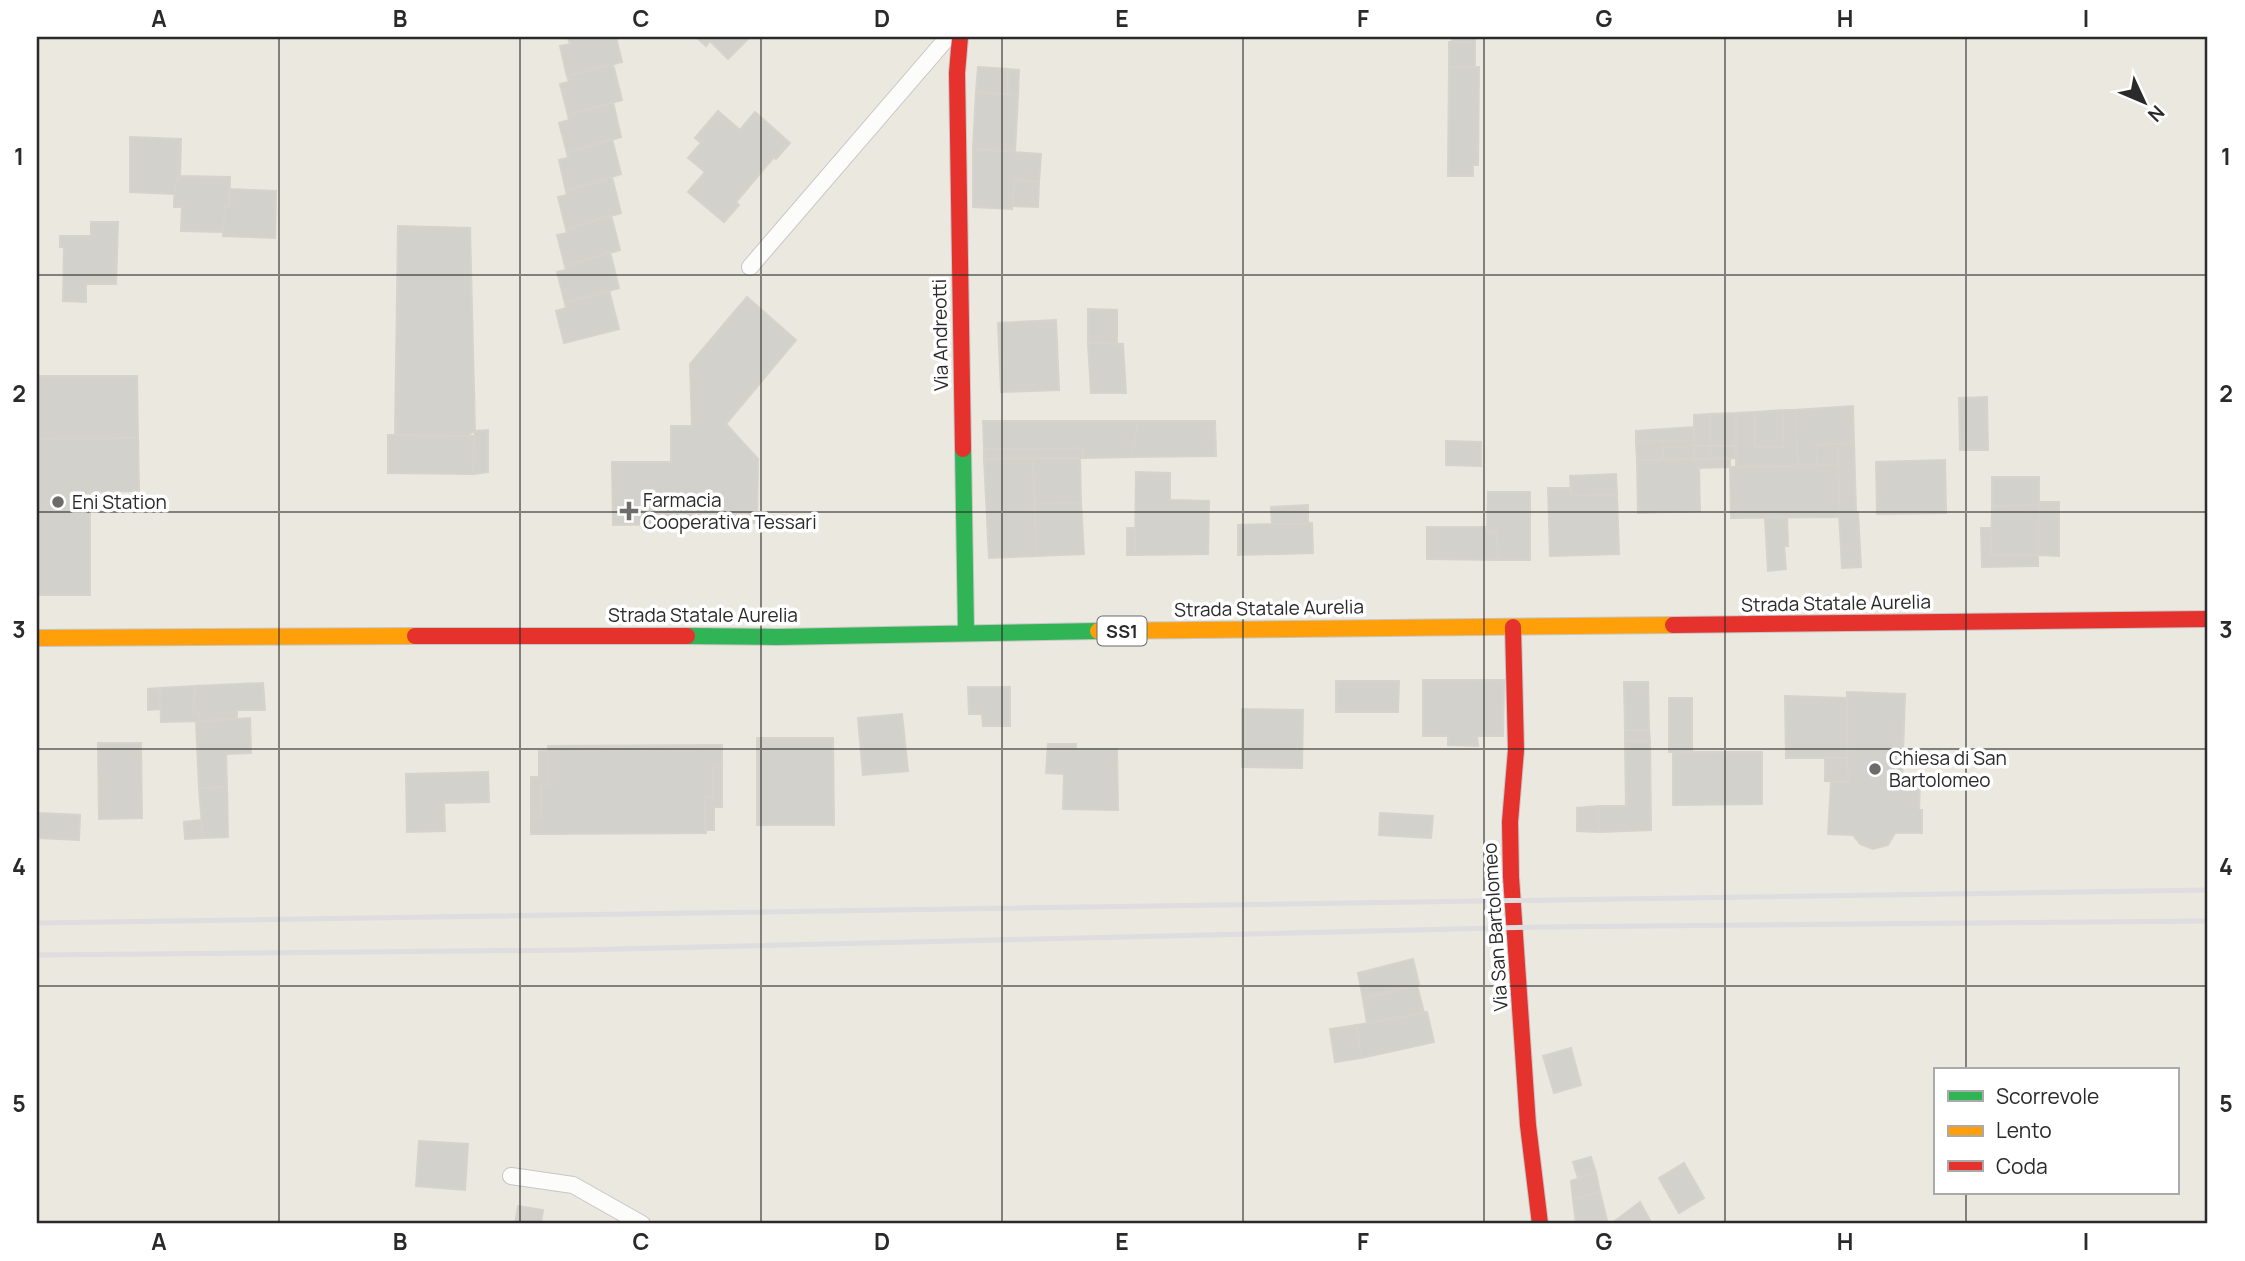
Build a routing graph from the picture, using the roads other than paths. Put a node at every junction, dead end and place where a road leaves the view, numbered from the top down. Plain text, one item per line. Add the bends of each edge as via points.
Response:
1 (948, 37) edge
2 (960, 37) edge
3 (750, 267) dead end
4 (2208, 620) edge
5 (1513, 627) junction
6 (966, 632) junction
7 (37, 638) edge
8 (511, 1176) dead end
9 (642, 1224) edge
10 (1540, 1224) edge

1 - 3 lane
2 - 6 main road, Via Andreotti
4 - 5 main road, Strada Statale Aurelia / SS1
5 - 6 main road, Strada Statale Aurelia / SS1
5 - 10 main road, Via San Bartolomeo via 1516,750 1511,877 1528,1125
6 - 7 main road, Strada Statale Aurelia / SS1 via 777,637
8 - 9 lane via 573,1185

